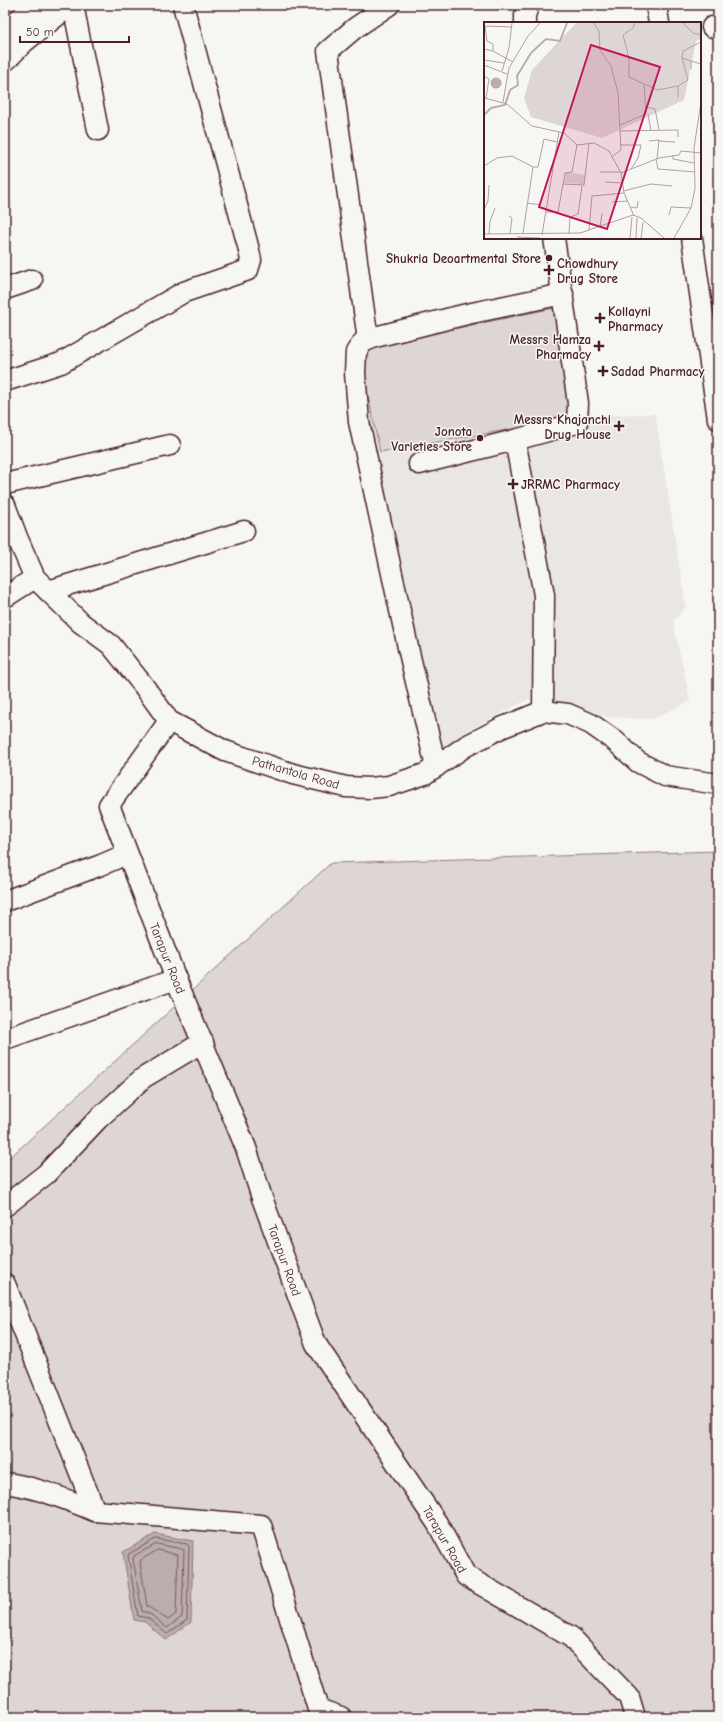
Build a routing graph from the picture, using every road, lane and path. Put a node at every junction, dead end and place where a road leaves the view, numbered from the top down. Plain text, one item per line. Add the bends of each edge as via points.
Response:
1 (69, 5) edge
2 (73, 5) edge
3 (183, 5) edge
4 (389, 5) edge
5 (529, 5) edge
6 (656, 5) edge
7 (30, 7) edge
8 (525, 22) edge
9 (659, 22) edge
10 (5, 32) edge
11 (5, 60) edge
12 (98, 130) dead end
13 (554, 239) edge
14 (692, 239) edge
15 (32, 280) dead end
16 (5, 288) edge
17 (563, 294) junction
18 (367, 333) dead end
19 (5, 382) edge
20 (718, 419) edge
21 (515, 440) junction
22 (170, 445) dead end
23 (419, 464) dead end
24 (5, 484) edge
25 (5, 505) edge
26 (244, 531) dead end
27 (42, 585) junction
28 (5, 597) edge
29 (543, 711) junction
30 (169, 721) junction
31 (436, 767) junction
32 (718, 784) edge
33 (127, 854) junction
34 (5, 901) edge
35 (176, 979) junction
36 (5, 1039) edge
37 (203, 1042) junction
38 (5, 1206) edge
39 (6, 1288) edge
40 (5, 1483) edge
41 (94, 1510) junction
42 (342, 1717) edge
43 (635, 1717) edge

1 - 11 main road via 24,41
2 - 12 street
3 - 19 street via 248,246 251,260 248,270 184,292 60,363
4 - 18 street via 355,28 328,51
5 - 8 street
6 - 9 street
7 - 10 main road
13 - 17 street
14 - 20 street
15 - 16 street
17 - 21 street via 578,403 577,422
17 - 31 street via 375,337 363,342 356,352 359,422
21 - 23 street
21 - 29 street via 544,596
22 - 24 street
25 - 27 street, Pathantola Road via 17,537
26 - 27 street
27 - 28 street
27 - 30 street, Pathantola Road via 81,623 111,645
29 - 31 street, Pathantola Road via 466,746
29 - 32 street, Pathantola Road via 568,714 591,724 638,762 665,776
30 - 31 street, Pathantola Road via 225,751 293,774 346,787 389,786 425,774
30 - 33 street, Tarapur Road via 109,805
33 - 34 street
33 - 35 street, Tarapur Road
35 - 36 street
35 - 37 street, Tarapur Road
37 - 38 street via 143,1078 98,1119 46,1174
37 - 43 street, Tarapur Road via 246,1148 316,1344 437,1522 466,1576 571,1637 629,1697
39 - 41 street
40 - 41 street via 46,1492
41 - 42 street via 261,1525 318,1709

